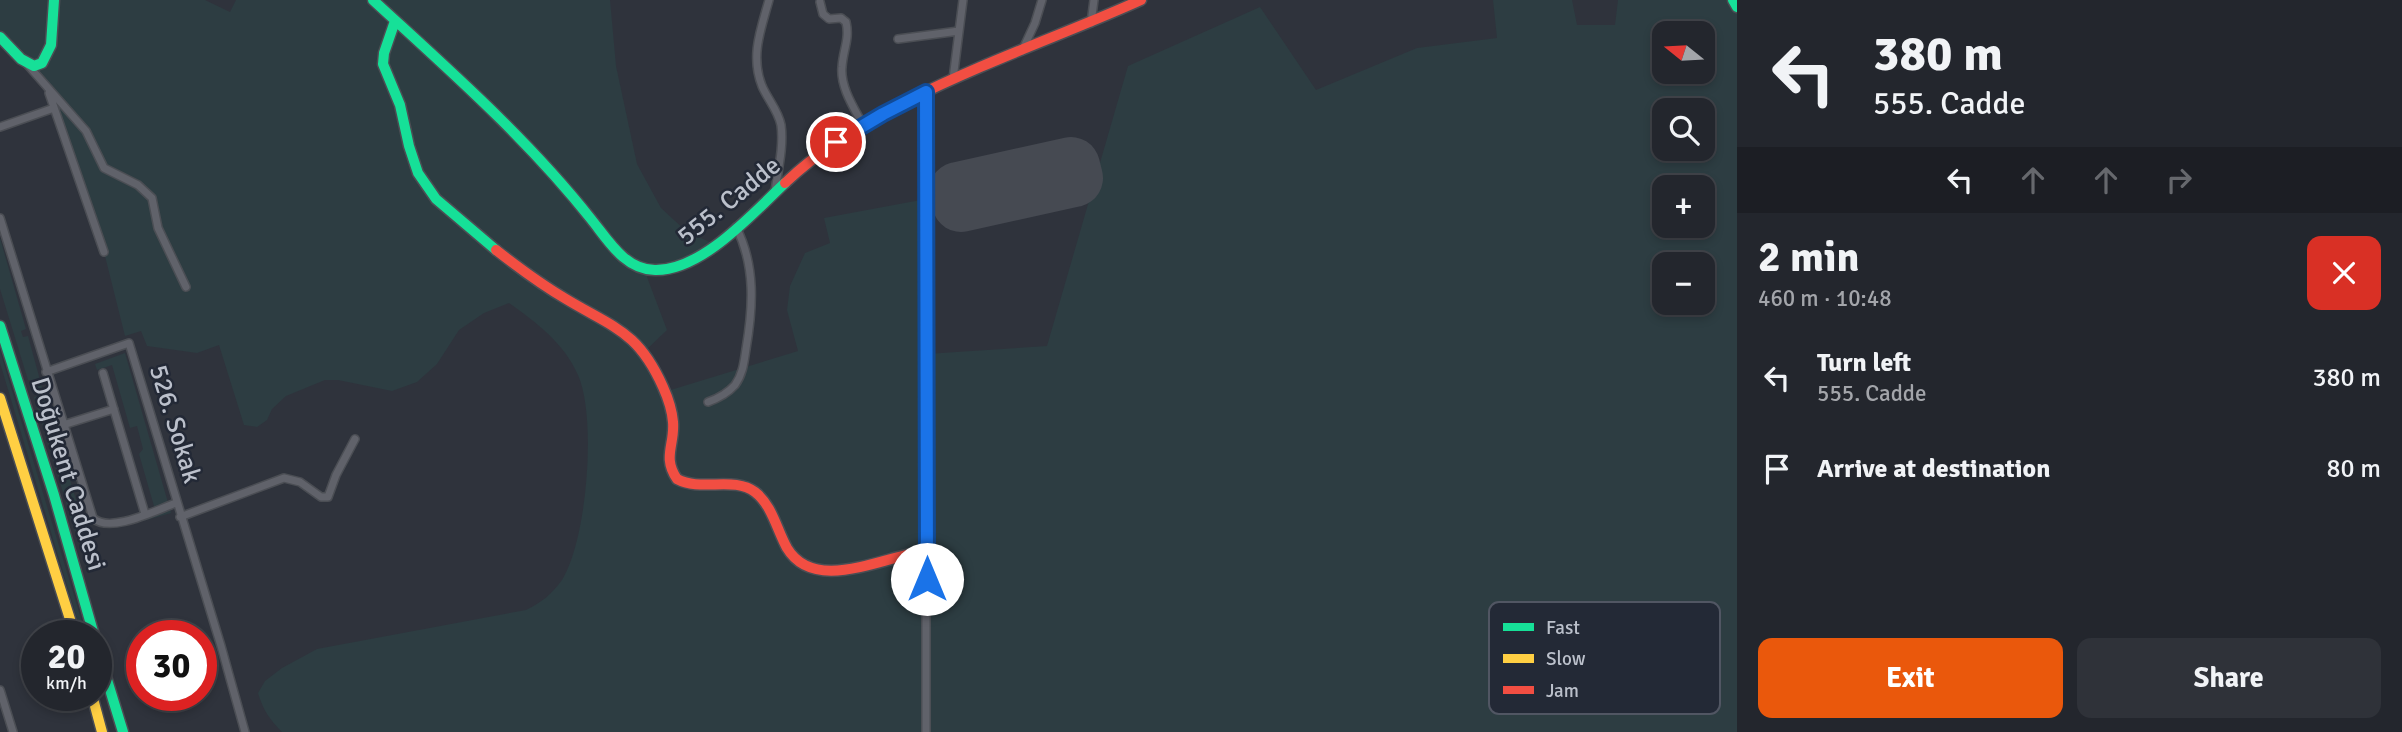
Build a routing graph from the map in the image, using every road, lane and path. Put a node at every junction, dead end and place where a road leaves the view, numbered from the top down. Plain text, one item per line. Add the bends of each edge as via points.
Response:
1 (54, 0) edge
2 (373, 0) edge
3 (769, 0) edge
4 (962, 0) edge
5 (1042, 0) edge
6 (1094, 0) edge
7 (1141, 0) edge
8 (1733, 0) edge
9 (820, 2) dead end
10 (1737, 7) edge
11 (395, 21) junction
12 (1091, 23) junction
13 (959, 31) junction
14 (0, 37) edge
15 (898, 39) dead end
16 (1022, 51) junction
17 (25, 62) junction
18 (953, 79) junction
19 (47, 89) junction
20 (926, 92) junction
21 (54, 108) junction
22 (863, 125) junction
23 (0, 127) edge
24 (775, 191) junction
25 (0, 218) edge
26 (736, 227) junction
27 (104, 252) dead end
28 (186, 287) dead end
29 (0, 326) edge
30 (46, 372) junction
31 (103, 373) dead end
32 (0, 398) edge
33 (708, 402) dead end
34 (114, 409) junction
35 (63, 425) junction
36 (355, 439) dead end
37 (176, 503) junction
38 (145, 514) junction
39 (180, 517) junction
40 (927, 551) junction
41 (70, 620) edge
42 (90, 620) edge
43 (0, 690) edge
44 (112, 696) edge
45 (96, 711) edge
46 (13, 732) edge
47 (102, 732) edge
48 (123, 732) edge
49 (245, 732) edge
50 (926, 732) edge

1 - 17 street via 50,53 36,65
2 - 11 street, 555. Cadde
3 - 24 street via 756,43 756,61 781,128
4 - 13 street
5 - 16 street
6 - 12 street
7 - 12 street, 555. Cadde
8 - 10 street
9 - 22 street via 829,19 846,22 848,44 842,80
11 - 26 street, 555. Cadde via 514,133 632,264 664,271 687,263
11 - 40 street via 383,64 424,184 530,276 628,335 657,377 670,411 669,458 675,477 690,485 743,485 755,491 794,561 809,569 867,566
12 - 16 street, 555. Cadde
13 - 15 street
13 - 18 street
14 - 17 street
16 - 18 street, 555. Cadde
17 - 19 street
18 - 20 street, 555. Cadde
19 - 21 street
19 - 28 street via 86,131 104,168 152,198 158,228
20 - 22 street, 555. Cadde
20 - 40 street
21 - 23 street
21 - 27 street
22 - 24 street, 555. Cadde
24 - 26 street, 555. Cadde
25 - 30 street
26 - 33 street via 749,265 750,328 737,382 723,396
29 - 42 street, Doğukent Caddesi
30 - 35 street
30 - 37 street, 526. Sokak via 129,343
31 - 34 street
32 - 41 street, Doğukent Caddesi
34 - 35 street
34 - 38 street
35 - 38 street via 95,520 110,525
36 - 39 street via 328,497 284,478
37 - 38 street
37 - 39 street, 526. Sokak
39 - 49 street, 526. Sokak
40 - 50 street
43 - 46 street
44 - 48 street
45 - 47 street

